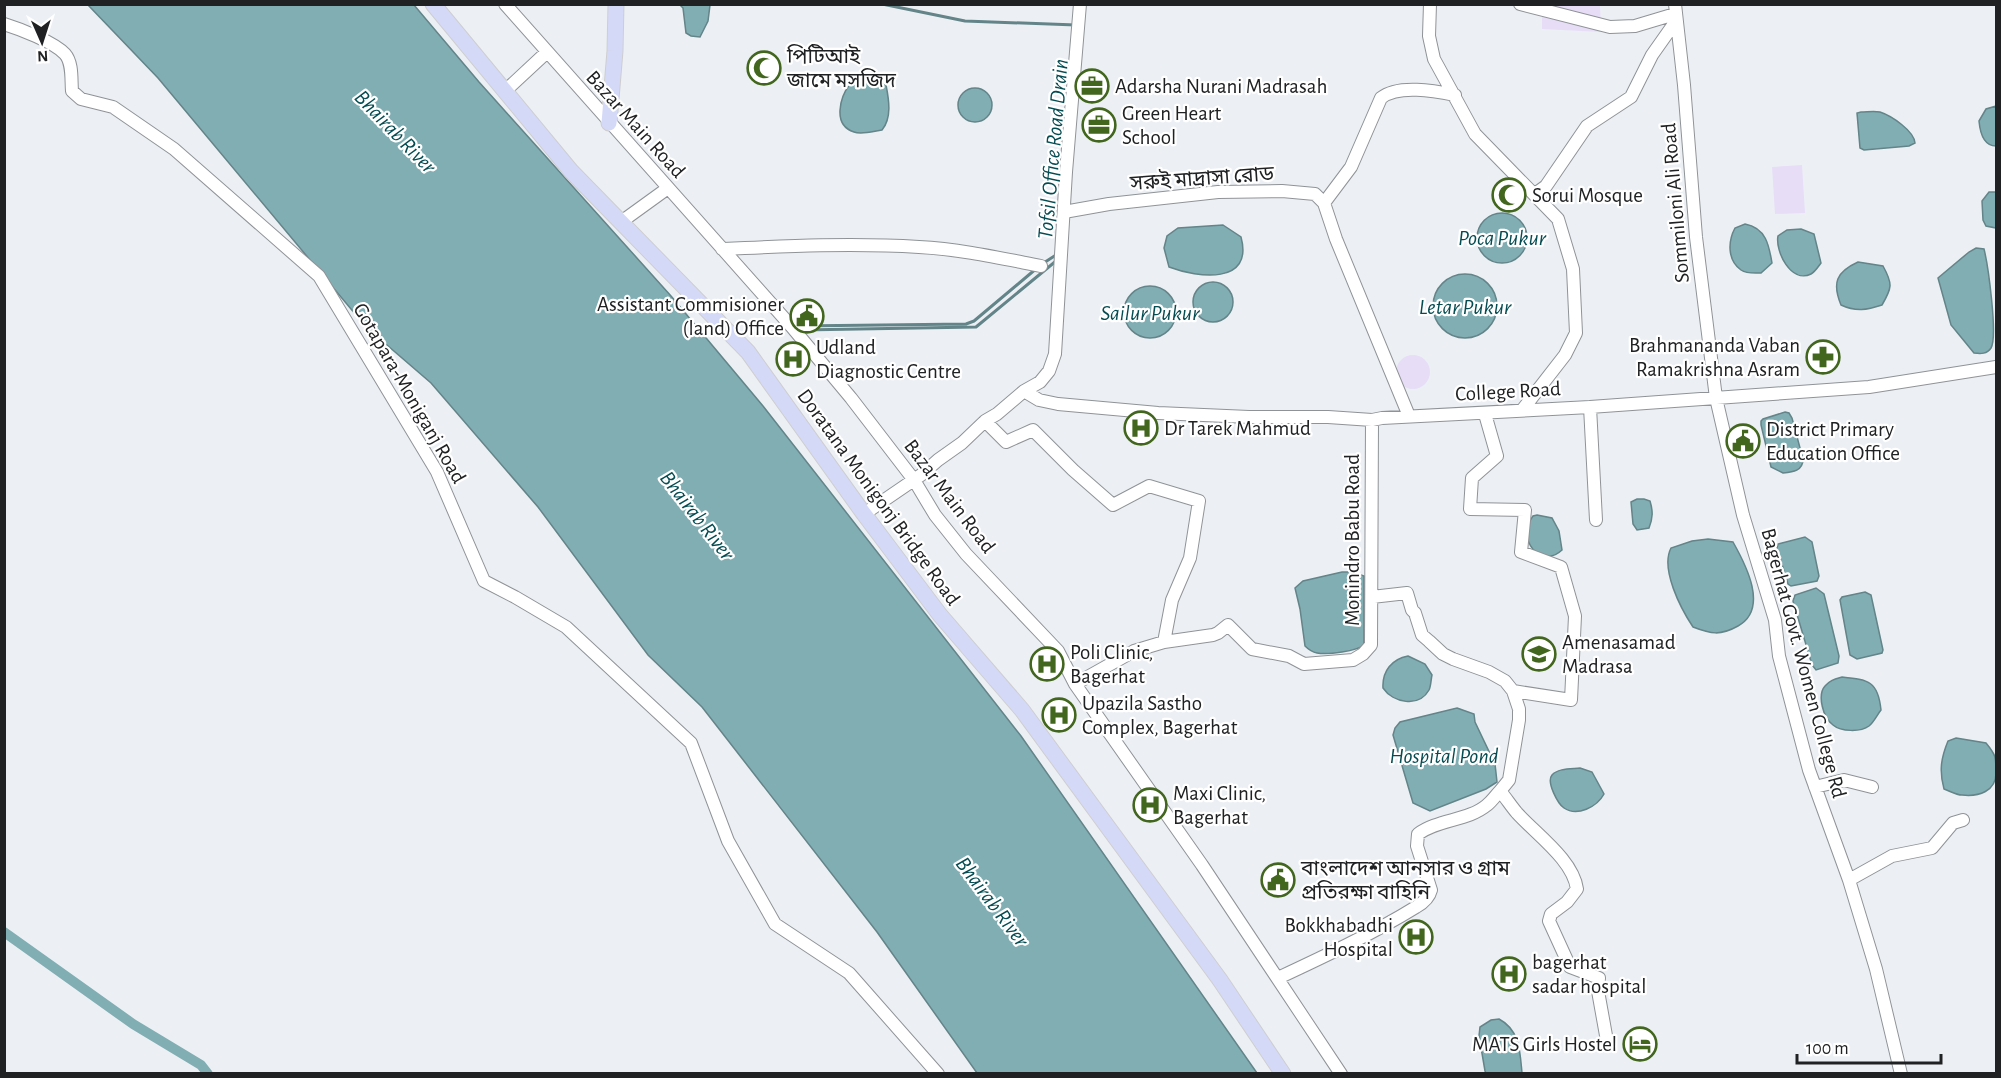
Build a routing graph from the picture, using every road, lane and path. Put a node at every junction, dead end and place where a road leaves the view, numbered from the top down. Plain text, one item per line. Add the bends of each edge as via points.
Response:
1 (433, 4) edge
2 (505, 4) edge
3 (616, 4) edge
4 (1080, 4) edge
5 (1430, 4) edge
6 (1520, 4) edge
7 (1676, 13) edge
8 (4, 24) edge
9 (547, 52) junction
10 (505, 91) junction
11 (1455, 95) junction
12 (609, 123) junction
13 (668, 188) junction
14 (1535, 194) junction
15 (1324, 203) junction
16 (1064, 212) junction
17 (621, 222) junction
18 (722, 249) junction
19 (1041, 266) dead end
20 (1996, 367) edge
21 (1024, 391) junction
22 (1716, 398) junction
23 (1590, 407) junction
24 (1524, 409) junction
25 (1485, 414) junction
26 (1408, 416) junction
27 (985, 420) junction
28 (1372, 420) junction
29 (914, 480) junction
30 (864, 514) junction
31 (1596, 520) dead end
32 (1372, 597) junction
33 (1164, 642) junction
34 (1075, 684) junction
35 (1513, 691) junction
36 (1815, 787) junction
37 (1872, 787) dead end
38 (1500, 791) junction
39 (1962, 820) dead end
40 (1850, 880) junction
41 (1278, 978) junction
42 (1607, 1041) dead end
43 (938, 1074) edge
44 (1283, 1074) edge
45 (1341, 1074) edge
46 (1901, 1074) edge

1 - 10 main road, Doratana Monigonj Bridge Road
2 - 9 street, Bazar Main Road
3 - 12 main road
4 - 16 street
5 - 11 street via 1429,36 1434,59
6 - 7 street via 1610,27 1635,26
7 - 14 street via 1631,97 1587,126 1546,186
7 - 22 street, Sommiloni Ali Road via 1696,237
8 - 43 street, Gotapara-Moniganj Road via 66,55 72,92 81,99 113,107 174,149 319,276 437,472 484,581 566,627 691,742 728,841 775,924 849,973
9 - 10 street
9 - 12 street, Bazar Main Road
10 - 17 main road, Doratana Monigonj Bridge Road via 571,171
11 - 14 street via 1475,134
11 - 15 street via 1430,90 1388,93 1382,98 1351,167
12 - 13 street, Bazar Main Road
13 - 17 street
13 - 18 street, Bazar Main Road
14 - 24 street via 1558,219 1573,269 1576,333 1565,355
15 - 16 street, সরুই মাদ্রাসা রোড via 1315,194 1218,192
15 - 26 street
16 - 21 street via 1055,354 1040,382
17 - 30 main road, Doratana Monigonj Bridge Road via 748,352
18 - 19 street via 920,247 984,254
18 - 29 street, Bazar Main Road via 851,398
20 - 22 street, College Road via 1869,387
21 - 27 street
21 - 28 street, College Road via 1039,400 1108,409
22 - 23 street, College Road
22 - 36 street, Bagerhat Govt. Women College Rd
23 - 24 street, College Road
23 - 31 street
24 - 25 street, College Road
25 - 26 street, College Road
25 - 35 street via 1497,456 1472,478 1470,508 1525,510 1521,552 1561,567 1575,616 1571,700
26 - 28 street, College Road
27 - 29 street
27 - 33 street via 1006,442 1033,430 1113,505 1149,486 1199,501 1190,558 1172,600
28 - 32 street, Monindro Babu Road
29 - 30 street
29 - 34 street, Bazar Main Road via 966,554 1058,651
30 - 44 main road, Doratana Monigonj Bridge Road via 940,615 1022,710 1220,980
32 - 33 street, Monindro Babu Road via 1371,645 1353,660 1304,664 1289,656 1252,649 1228,625 1213,635
32 - 35 street via 1407,593 1422,635 1443,654 1489,672
33 - 34 street, Monindro Babu Road via 1134,651
34 - 41 street, Bazar Main Road
35 - 38 street via 1519,720 1509,780
36 - 37 street via 1844,780
36 - 40 street, Bagerhat Govt. Women College Rd
38 - 41 street via 1475,812 1418,834 1417,846 1431,890 1429,896 1357,939
38 - 42 street via 1576,878 1577,889 1551,914 1549,921 1570,967 1599,978
39 - 40 street via 1953,822 1932,848 1892,855
40 - 46 street, Bagerhat Govt. Women College Rd
41 - 45 street, Bazar Main Road

